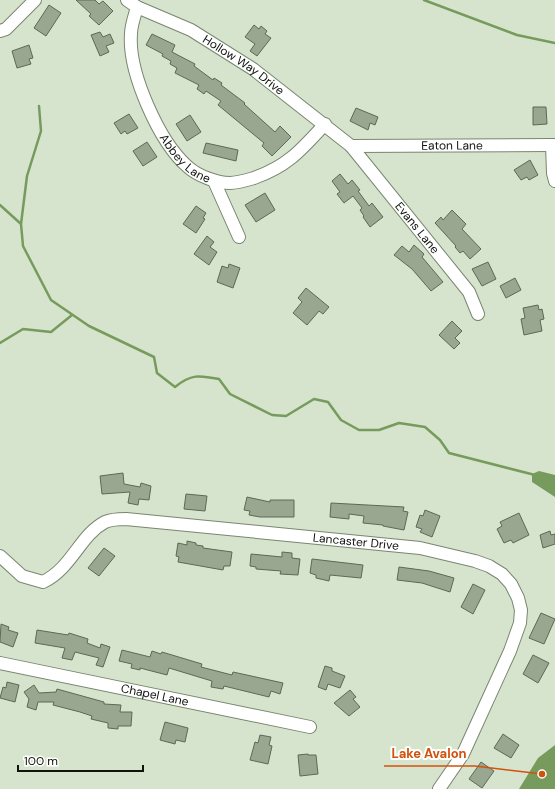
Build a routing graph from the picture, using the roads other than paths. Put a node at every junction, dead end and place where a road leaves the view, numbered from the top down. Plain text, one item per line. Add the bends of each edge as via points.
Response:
1 (35, 0) edge
2 (127, 0) edge
3 (137, 7) junction
4 (0, 31) edge
5 (325, 124) junction
6 (554, 145) edge
7 (351, 146) junction
8 (214, 180) junction
9 (555, 181) edge
10 (239, 237) dead end
11 (478, 314) dead end
12 (0, 556) edge
13 (0, 663) edge
14 (310, 727) dead end
15 (440, 789) edge

1 - 4 street via 6,29
2 - 3 street, Hollow Way Drive
3 - 5 street, Hollow Way Drive via 191,30 247,65
3 - 8 street, Abbey Lane via 131,33 131,48 144,100 176,154 189,168
5 - 7 street, Hollow Way Drive
5 - 8 street, Abbey Lane via 304,146 278,167 248,180 231,183
6 - 7 street, Eaton Lane
6 - 9 street via 552,173
7 - 11 street, Evans Lane via 469,292
8 - 10 street
12 - 15 street, Lancaster Drive via 22,576 44,582 63,570 88,538 105,522 126,519 420,548 489,566 502,574 511,584 521,610 520,623 510,651 463,754
13 - 14 street, Chapel Lane

